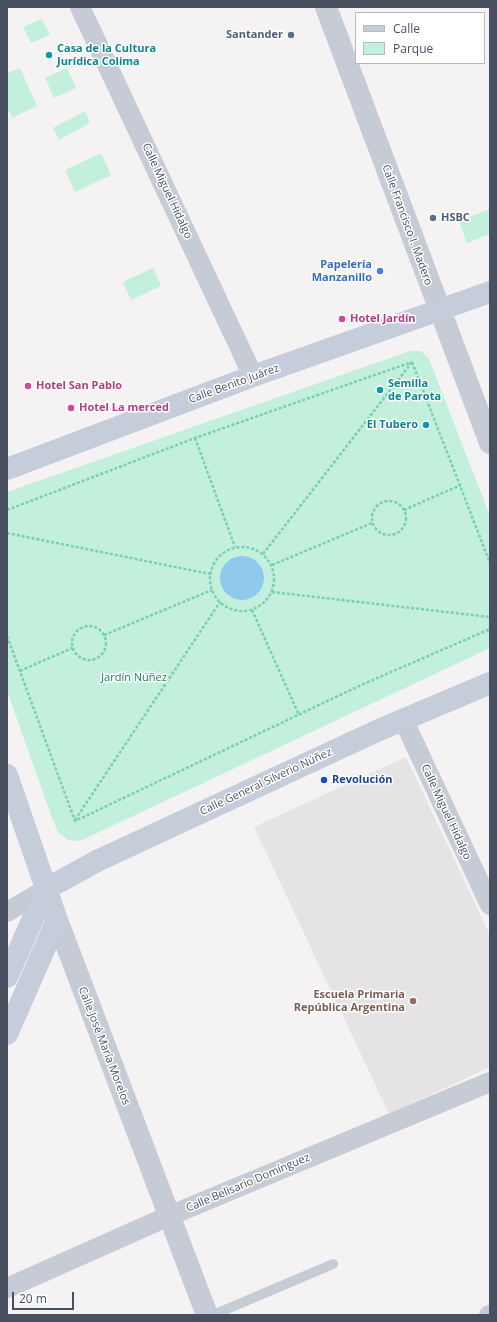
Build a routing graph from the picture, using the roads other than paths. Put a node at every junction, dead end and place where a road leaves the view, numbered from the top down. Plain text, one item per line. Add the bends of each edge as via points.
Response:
1 (80, 7) edge
2 (326, 7) edge
3 (490, 292) edge
4 (439, 311) junction
5 (253, 376) junction
6 (490, 443) edge
7 (7, 469) edge
8 (490, 683) edge
9 (403, 719) junction
10 (7, 775) edge
11 (46, 889) junction
12 (490, 905) edge
13 (7, 912) edge
14 (57, 920) junction
15 (7, 977) edge
16 (7, 1034) edge
17 (490, 1082) edge
18 (170, 1216) junction
19 (333, 1264) dead end
20 (7, 1288) edge
21 (207, 1315) edge
22 (213, 1315) edge

1 - 5 street, Calle Miguel Hidalgo
2 - 4 street, Calle Francisco I. Madero
3 - 4 main road, Calle Benito Juárez
4 - 5 main road, Calle Benito Juárez
4 - 6 street, Calle Francisco I. Madero
5 - 7 main road, Calle Benito Juárez
8 - 9 main road, Calle General Silverio Núñez
9 - 11 main road, Calle General Silverio Núñez via 97,860
9 - 12 street, Calle Miguel Hidalgo
10 - 11 main road, Calle José María Morelos
11 - 13 street
11 - 14 main road, Calle José María Morelos
11 - 15 main road
14 - 16 main road
14 - 18 street, Calle José María Morelos
17 - 18 street, Calle Belisario Domínguez
18 - 20 street, Calle Belisario Domínguez
18 - 21 street, Calle José María Morelos
19 - 22 lane

